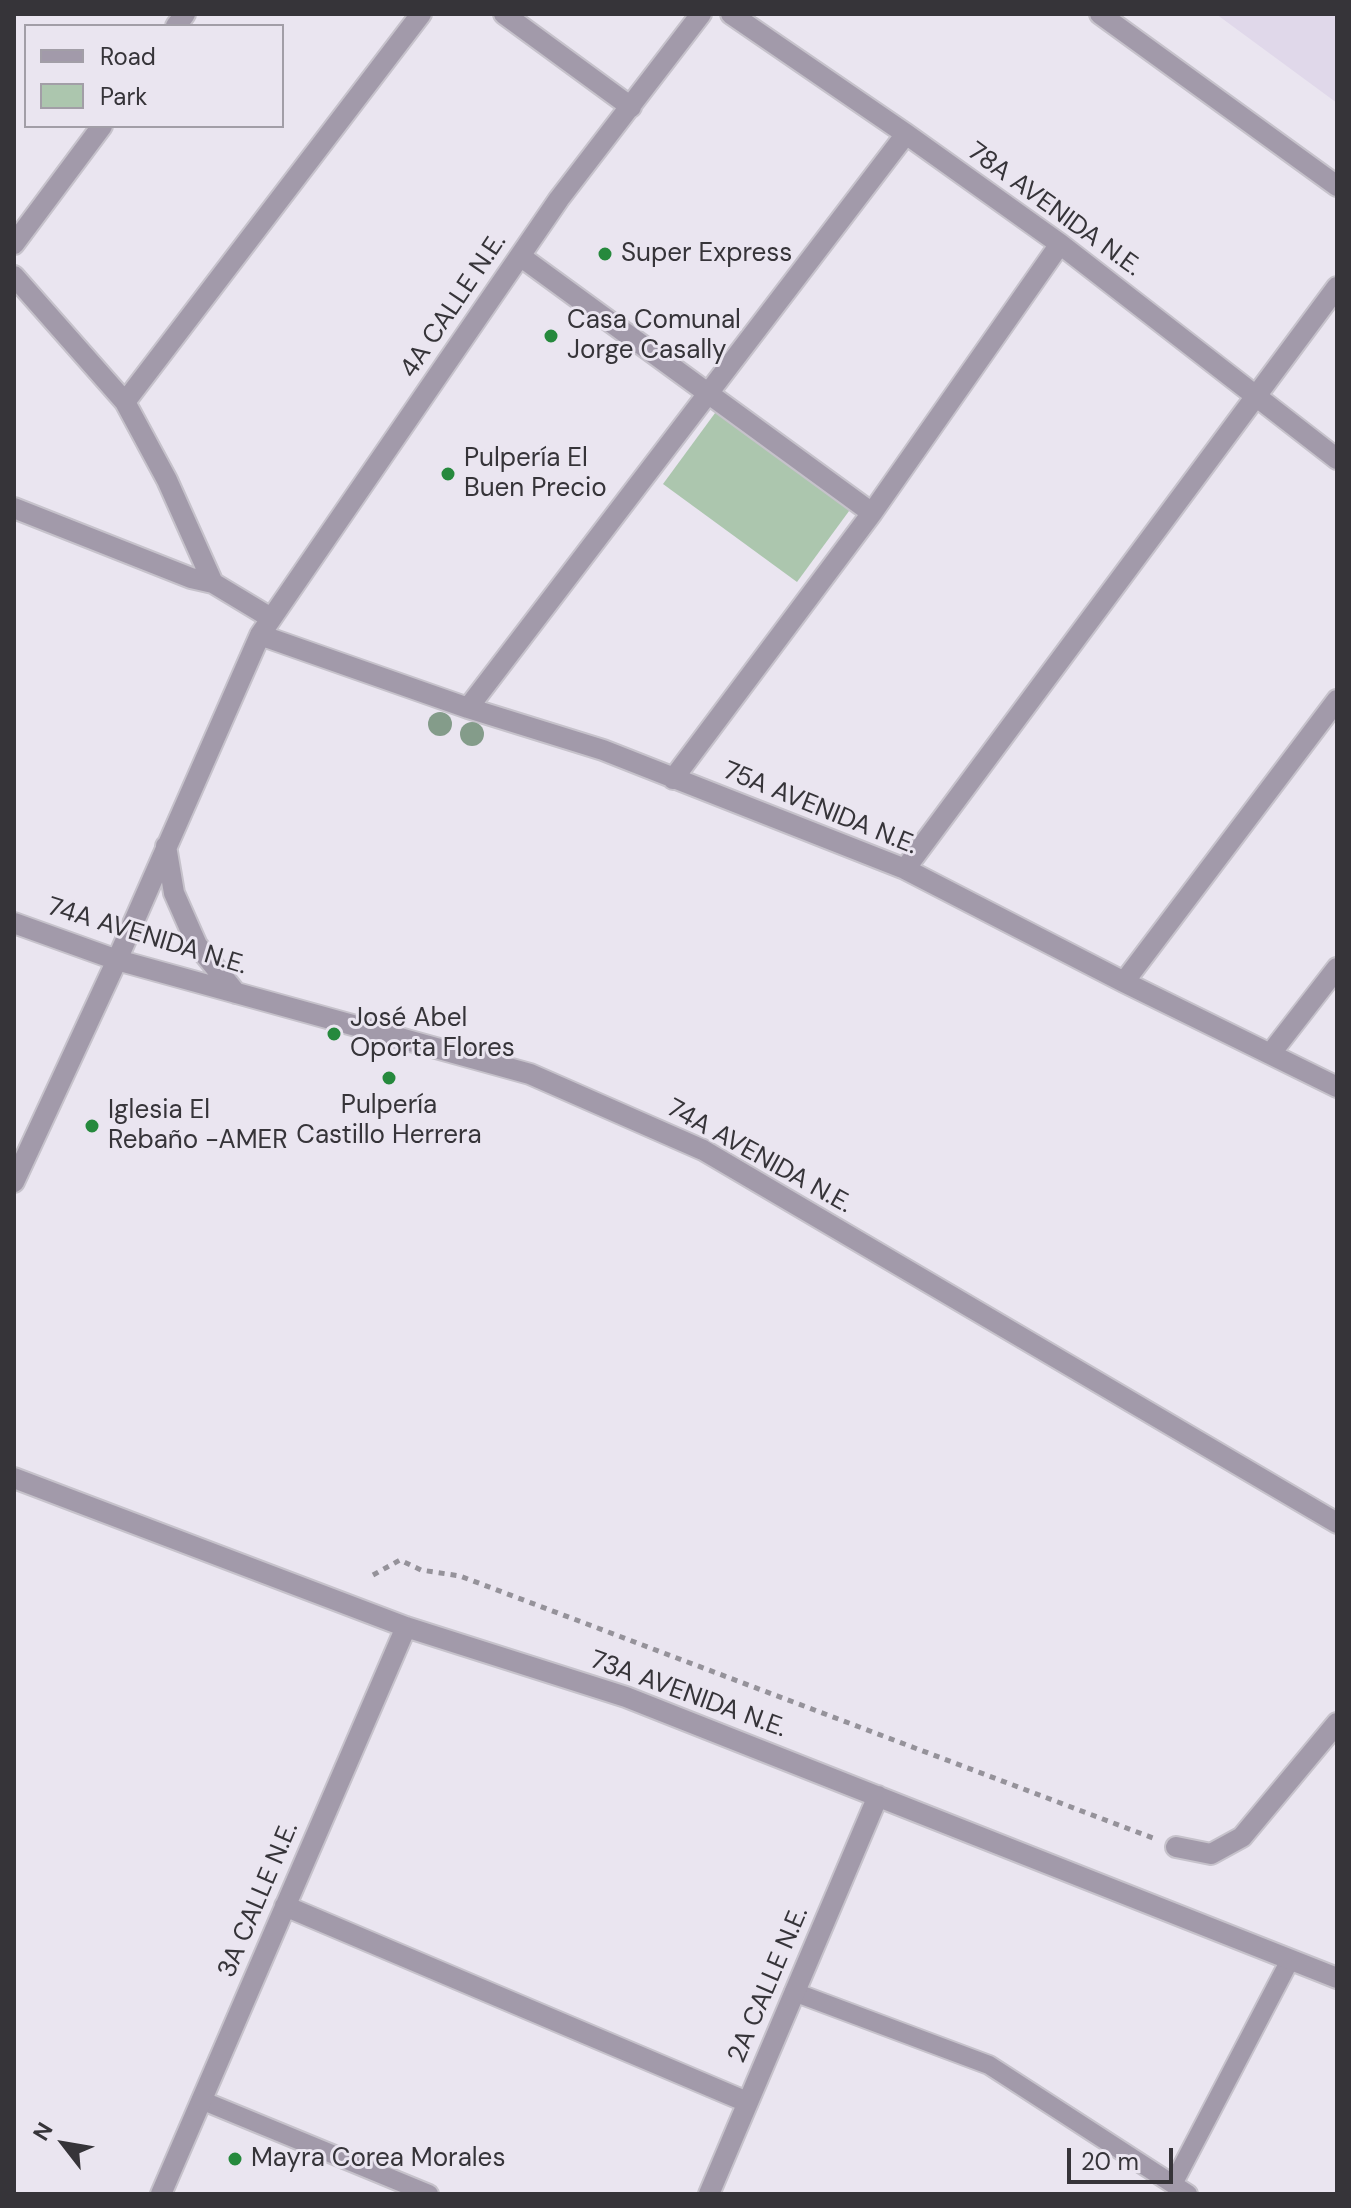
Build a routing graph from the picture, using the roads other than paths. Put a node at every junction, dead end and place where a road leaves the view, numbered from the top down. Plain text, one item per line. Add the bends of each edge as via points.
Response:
1 (421, 14) edge
2 (504, 14) edge
3 (701, 14) edge
4 (731, 14) edge
5 (1100, 14) edge
6 (631, 107) junction
7 (101, 128) edge
8 (906, 134) junction
9 (1337, 186) edge
10 (14, 244) edge
11 (1060, 244) junction
12 (520, 256) junction
13 (14, 276) edge
14 (1337, 287) edge
15 (708, 393) junction
16 (1257, 397) junction
17 (125, 402) junction
18 (1337, 459) edge
19 (14, 508) edge
20 (872, 513) junction
21 (213, 583) junction
22 (266, 626) junction
23 (1337, 700) edge
24 (468, 708) junction
25 (673, 779) junction
26 (166, 846) junction
27 (905, 869) junction
28 (14, 923) edge
29 (117, 960) junction
30 (1337, 968) edge
31 (1124, 982) junction
32 (236, 993) junction
33 (1271, 1053) junction
34 (1337, 1087) edge
35 (14, 1182) edge
36 (14, 1478) edge
37 (1337, 1523) edge
38 (406, 1627) junction
39 (1337, 1723) edge
40 (878, 1796) junction
41 (1176, 1847) road end
42 (285, 1906) junction
43 (1290, 1960) junction
44 (1337, 1978) edge
45 (794, 1992) junction
46 (201, 2100) junction
47 (747, 2102) junction
48 (1180, 2189) edge
49 (161, 2194) edge
50 (429, 2194) edge
51 (709, 2194) edge

1 - 17 street
2 - 6 street
3 - 6 street, 4A CALLE N.E.
4 - 8 street, 78A AVENIDA N.E.
5 - 9 street
6 - 12 street, 4A CALLE N.E.
7 - 10 street
8 - 11 street, 78A AVENIDA N.E.
8 - 15 street
11 - 16 street, 78A AVENIDA N.E.
11 - 20 street
12 - 15 street
12 - 22 street, 4A CALLE N.E.
13 - 17 street
14 - 16 street
15 - 20 street
15 - 24 street
16 - 18 street, 78A AVENIDA N.E.
16 - 27 street
17 - 21 street
19 - 21 street, 75A AVENIDA N.E.
20 - 25 street
21 - 22 street, 75A AVENIDA N.E.
22 - 24 street, 75A AVENIDA N.E.
22 - 26 street, 4A CALLE N.E.
23 - 31 street
24 - 25 street, 75A AVENIDA N.E. via 603,750
25 - 27 street, 75A AVENIDA N.E.
26 - 29 street, 4A CALLE N.E.
26 - 32 street via 174,893 197,945
27 - 31 street, 75A AVENIDA N.E.
28 - 29 street, 74A AVENIDA N.E.
29 - 32 street, 74A AVENIDA N.E.
29 - 35 street, 4A CALLE N.E.
30 - 33 street
31 - 33 street, 75A AVENIDA N.E.
32 - 37 street, 74A AVENIDA N.E. via 530,1074 703,1150
33 - 34 street, 75A AVENIDA N.E.
36 - 38 street, 73A AVENIDA N.E.
38 - 40 street, 73A AVENIDA N.E. via 626,1697
38 - 42 street, 3A CALLE N.E.
39 - 41 street via 1242,1837 1211,1854
40 - 43 street, 73A AVENIDA N.E.
40 - 45 street, 2A CALLE N.E.
42 - 46 street, 3A CALLE N.E.
42 - 47 street
43 - 44 street, 73A AVENIDA N.E.
43 - 48 lane
45 - 47 street, 2A CALLE N.E.
45 - 48 lane via 989,2065
46 - 49 street, 3A CALLE N.E.
46 - 50 lane
47 - 51 street, 2A CALLE N.E.

